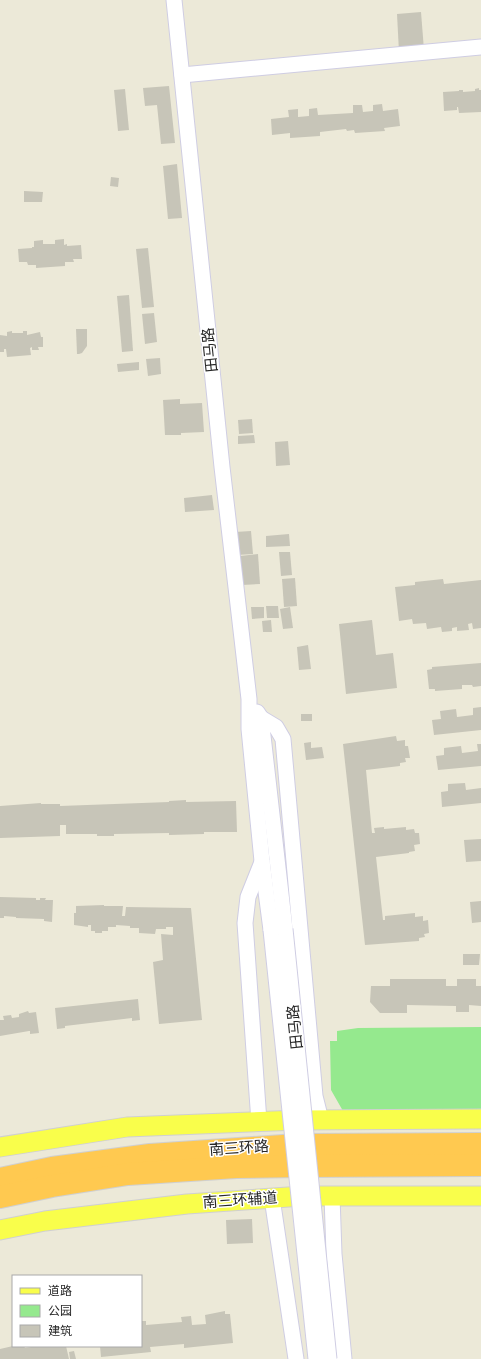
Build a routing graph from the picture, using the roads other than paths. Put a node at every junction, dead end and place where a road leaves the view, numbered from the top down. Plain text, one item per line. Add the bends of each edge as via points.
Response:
1 (174, 0) edge
2 (481, 47) edge
3 (182, 75) junction
4 (249, 699) junction
5 (261, 718) junction
6 (262, 861) junction
7 (278, 930) junction
8 (481, 1119) edge
9 (321, 1120) junction
10 (259, 1122) junction
11 (481, 1144) edge
12 (0, 1147) edge
13 (481, 1164) edge
14 (0, 1179) edge
15 (332, 1196) junction
16 (481, 1196) edge
17 (0, 1197) edge
18 (272, 1198) junction
19 (0, 1230) edge
20 (296, 1359) edge
21 (316, 1359) edge
22 (329, 1359) edge
23 (344, 1359) edge

1 - 3 street, 田马路
2 - 3 street
3 - 4 street, 田马路 via 222,467
4 - 5 street, 田马路
4 - 6 street, 田马路 via 248,729
5 - 7 street, 田马路
5 - 9 street via 276,727 283,739 315,1096
6 - 7 street, 田马路
6 - 10 street via 248,897 245,923
7 - 21 street, 田马路, bridge
7 - 22 street, 田马路, bridge
8 - 9 main road
9 - 10 main road
10 - 12 main road via 127,1127
11 - 14 highway, 南三环路 via 297,1145 150,1154 52,1168
13 - 17 highway, 南三环路 via 236,1167 128,1174
15 - 16 main road, 南三环辅道
15 - 18 main road, 南三环辅道
15 - 23 street via 334,1254
18 - 19 main road, 南三环辅道 via 179,1205 45,1221
18 - 20 street

